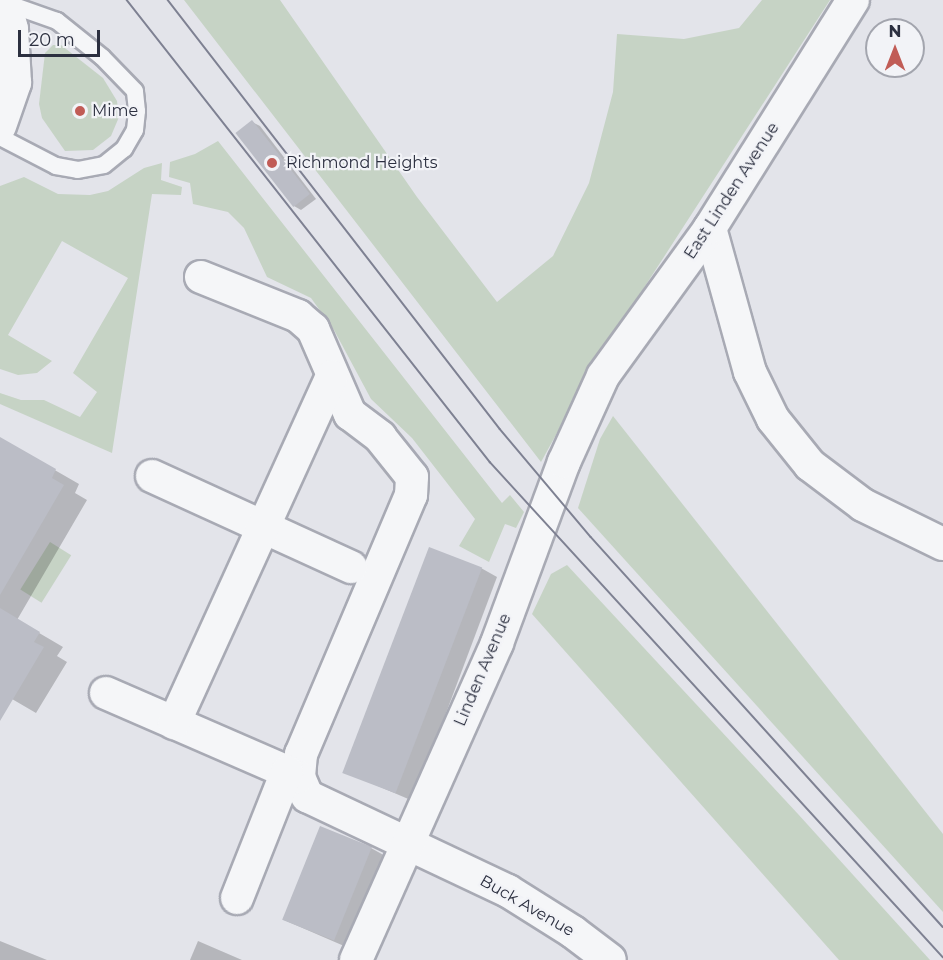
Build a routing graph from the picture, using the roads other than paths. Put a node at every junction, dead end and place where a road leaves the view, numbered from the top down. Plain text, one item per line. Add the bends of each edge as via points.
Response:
1 (853, 0) edge
2 (5, 2) edge
3 (0, 126) edge
4 (0, 137) edge
5 (710, 228) junction
6 (201, 277) dead end
7 (332, 376) junction
8 (603, 376) joint
9 (152, 476) dead end
10 (263, 527) junction
11 (943, 544) edge
12 (351, 567) dead end
13 (106, 693) dead end
14 (174, 723) junction
15 (293, 775) junction
16 (406, 844) junction
17 (237, 898) dead end
18 (356, 960) edge
19 (610, 960) edge

1 - 5 street, East Linden Avenue
2 - 3 street via 12,29 15,83
2 - 4 lane via 57,21 114,67 135,91 137,111 135,130 124,149 104,165 78,170 56,166
5 - 8 street, East Linden Avenue
5 - 11 street via 750,372 773,419 810,465 863,505
6 - 7 street via 298,316 313,329
7 - 10 street
7 - 15 street via 350,414 380,437 403,462 412,477 411,495
8 - 16 street, Linden Avenue via 564,462 497,643
9 - 10 street
10 - 12 street
10 - 14 street
13 - 14 street
14 - 15 street
15 - 16 street, Buck Avenue via 307,796
15 - 17 street
16 - 18 street, Linden Avenue
16 - 19 street, Buck Avenue via 508,891

